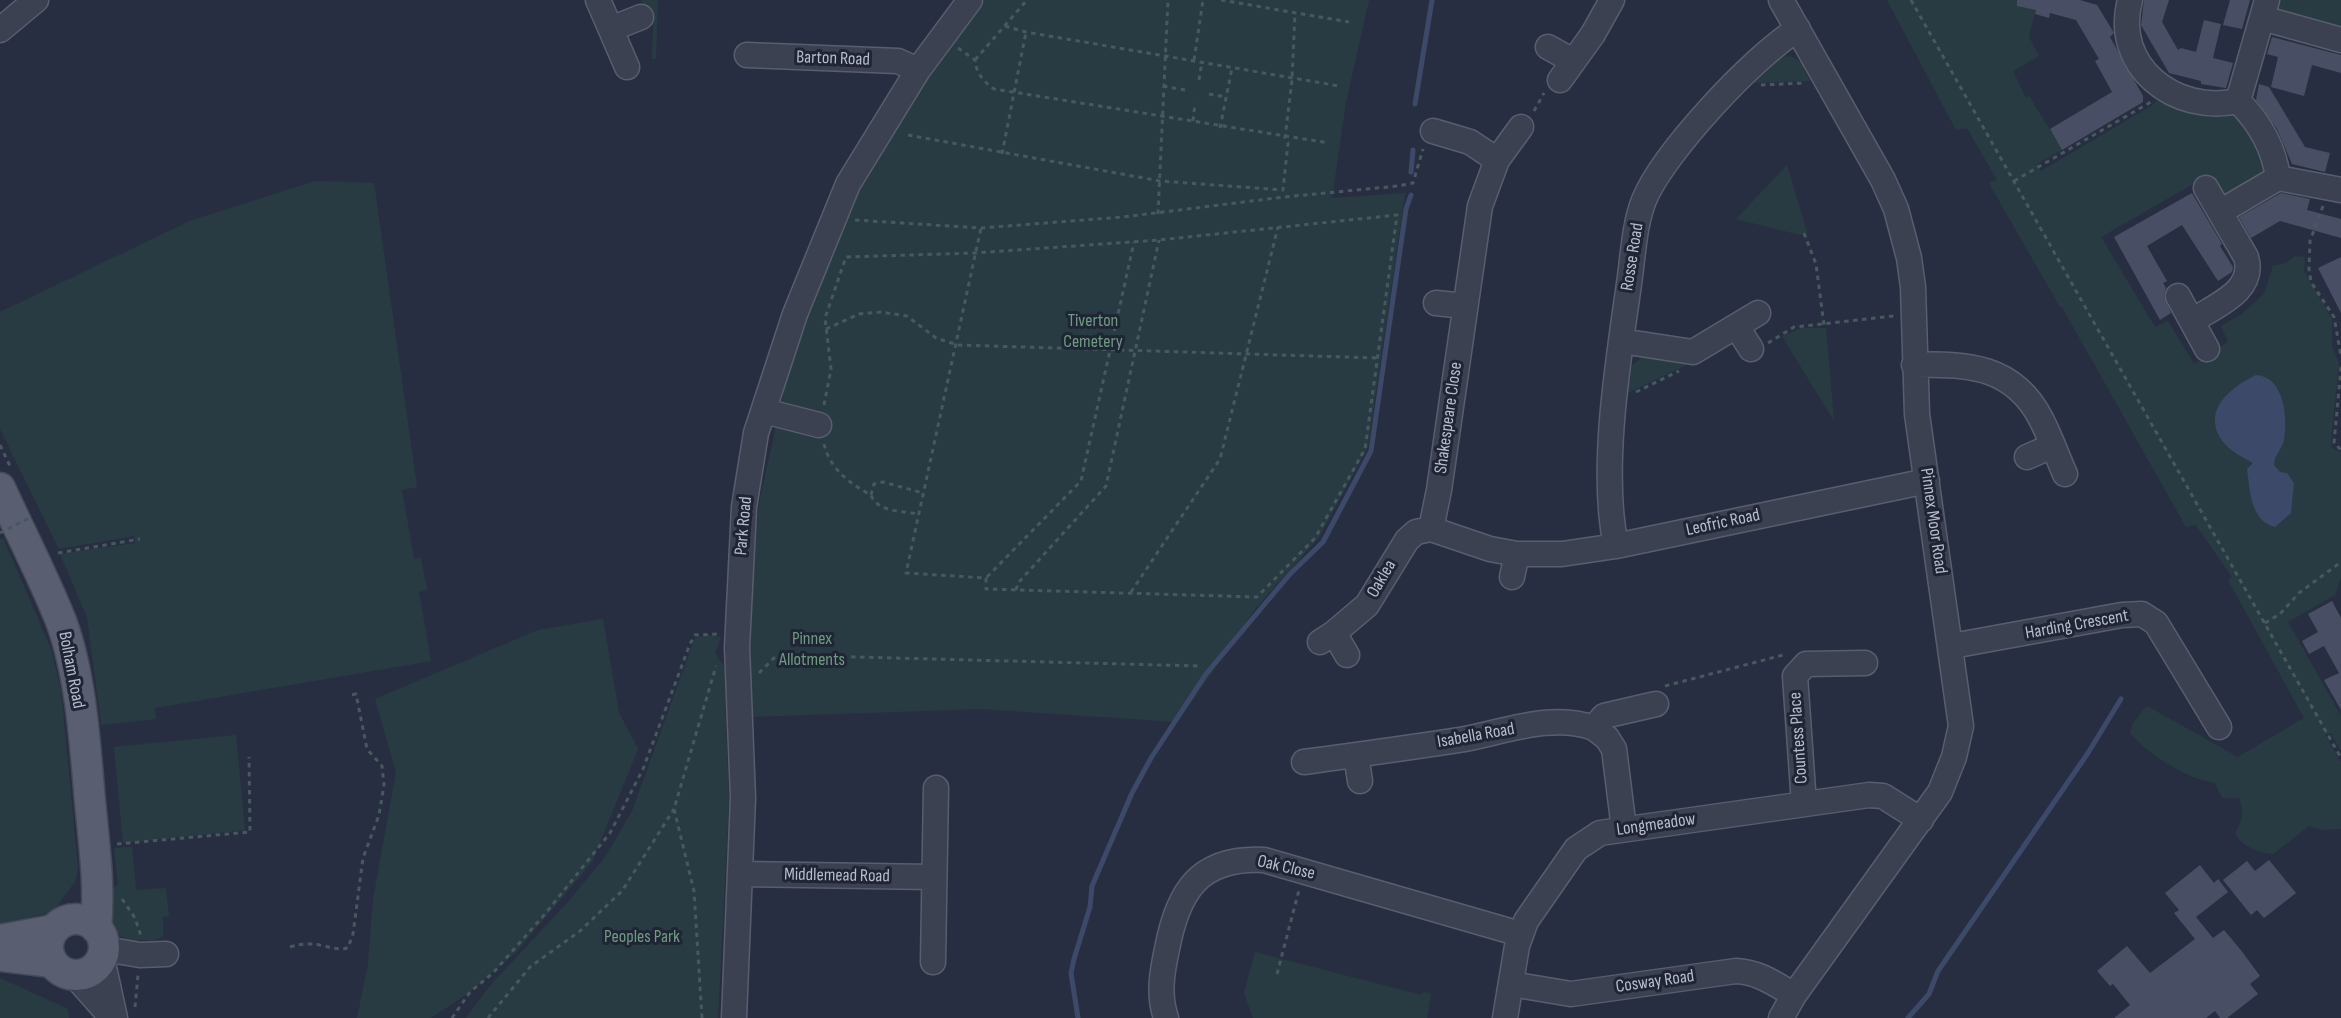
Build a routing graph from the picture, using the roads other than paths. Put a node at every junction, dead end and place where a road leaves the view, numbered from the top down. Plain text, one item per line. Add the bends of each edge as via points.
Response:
1 (36, 0) edge
2 (598, 0) edge
3 (970, 0) edge
4 (1612, 0) edge
5 (1781, 0) edge
6 (2130, 0) edge
7 (2264, 9) edge
8 (641, 17) dead end
9 (611, 29) junction
10 (1798, 29) junction
11 (0, 30) edge
12 (2341, 40) edge
13 (1548, 47) dead end
14 (747, 55) dead end
15 (627, 67) dead end
16 (918, 70) junction
17 (2238, 101) junction
18 (1521, 128) road end
19 (1433, 131) road end
20 (1497, 160) junction
21 (2278, 177) junction
22 (2206, 188) dead end
23 (2335, 189) edge
24 (2220, 212) junction
25 (2178, 296) dead end
26 (1436, 303) dead end
27 (1465, 306) junction
28 (1758, 313) dead end
29 (2192, 321) junction
30 (1737, 327) junction
31 (1621, 341) junction
32 (1751, 350) road end
33 (2207, 350) dead end
34 (1914, 365) junction
35 (764, 411) junction
36 (819, 425) road end
37 (2052, 446) junction
38 (2027, 457) dead end
39 (2065, 474) dead end
40 (1927, 482) junction
41 (0, 488) edge
42 (1431, 529) junction
43 (1616, 546) junction
44 (1952, 646) junction
45 (1347, 655) dead end
46 (1865, 663) dead end
47 (1656, 704) road end
48 (2219, 727) dead end
49 (1594, 728) junction
50 (1356, 755) junction
51 (1304, 762) dead end
52 (1360, 781) dead end
53 (936, 788) dead end
54 (1804, 804) junction
55 (1921, 820) junction
56 (1624, 829) junction
57 (741, 874) junction
58 (933, 877) junction
59 (1520, 933) junction
60 (85, 937) junction
61 (0, 940) edge
62 (166, 954) dead end
63 (0, 956) edge
64 (933, 962) dead end
65 (63, 969) junction
66 (1511, 984) junction
67 (1794, 995) junction
68 (114, 1018) edge
69 (734, 1018) edge
70 (1167, 1018) edge
71 (1505, 1018) edge
72 (1781, 1018) edge

1 - 11 street
2 - 9 street
3 - 16 street, Park Road
4 - 13 street via 1567,70
5 - 10 street, Pinnex Moor Road
6 - 17 street via 2126,38 2139,65 2162,89 2208,103
7 - 12 street
7 - 17 street
8 - 9 street
9 - 15 street
10 - 31 street, Rosse Road via 1773,46 1674,152 1647,195 1635,241
10 - 34 street, Pinnex Moor Road via 1896,209 1909,258
14 - 16 street, Barton Road via 898,61
16 - 35 street, Park Road via 848,184 832,218
17 - 21 street via 2267,140
18 - 20 street, Shakespeare Close
19 - 20 street via 1470,142
20 - 27 street, Shakespeare Close via 1480,206
21 - 23 street
21 - 24 street
22 - 24 street
24 - 29 street via 2250,268 2243,286
25 - 29 street
26 - 27 street
27 - 42 street, Shakespeare Close
28 - 30 street
29 - 33 street
30 - 31 street via 1693,352
30 - 32 street
31 - 43 street, Rosse Road via 1611,493
34 - 37 street via 1946,363 2001,376 2031,402
34 - 40 street, Pinnex Moor Road
35 - 36 street
35 - 57 street, Park Road via 756,433 744,507 737,641 743,798
37 - 38 street
37 - 39 street
40 - 43 street, Leofric Road
40 - 44 street, Pinnex Moor Road
41 - 60 main road, Bolham Road via 61,622 70,656 101,854 99,885
42 - 43 street, Leofric Road via 1490,549 1515,566
42 - 45 street, Oaklea via 1416,532 1407,540 1371,600 1327,637
44 - 48 street, Harding Crescent via 2142,614 2157,623 2190,696
44 - 55 street, Pinnex Moor Road via 1961,726 1959,741 1940,792
46 - 54 street, Countess Place via 1806,664 1795,676
47 - 49 street via 1604,716
49 - 50 street, Isabella Road via 1556,722
49 - 56 street via 1614,749
50 - 51 street, Isabella Road
50 - 52 street
53 - 58 street
54 - 55 street, Longmeadow via 1883,796
54 - 56 street, Longmeadow
55 - 67 street, Pinnex Moor Road
56 - 59 street, Longmeadow via 1600,833 1576,849
57 - 58 street, Middlemead Road
57 - 69 street, Park Road
58 - 64 street
59 - 66 street, Longmeadow
59 - 70 street, Oak Close via 1264,860 1234,860 1208,870 1189,887 1176,910 1161,992
60 - 61 main road
60 - 62 street via 140,955
60 - 65 main road via 91,971
60 - 65 main road, Bolham Road via 48,945
60 - 68 street
63 - 65 main road
65 - 68 street
66 - 67 street, Cosway Road via 1571,994 1736,971 1765,977
66 - 71 street, Longmeadow
67 - 72 street, Pinnex Moor Road

